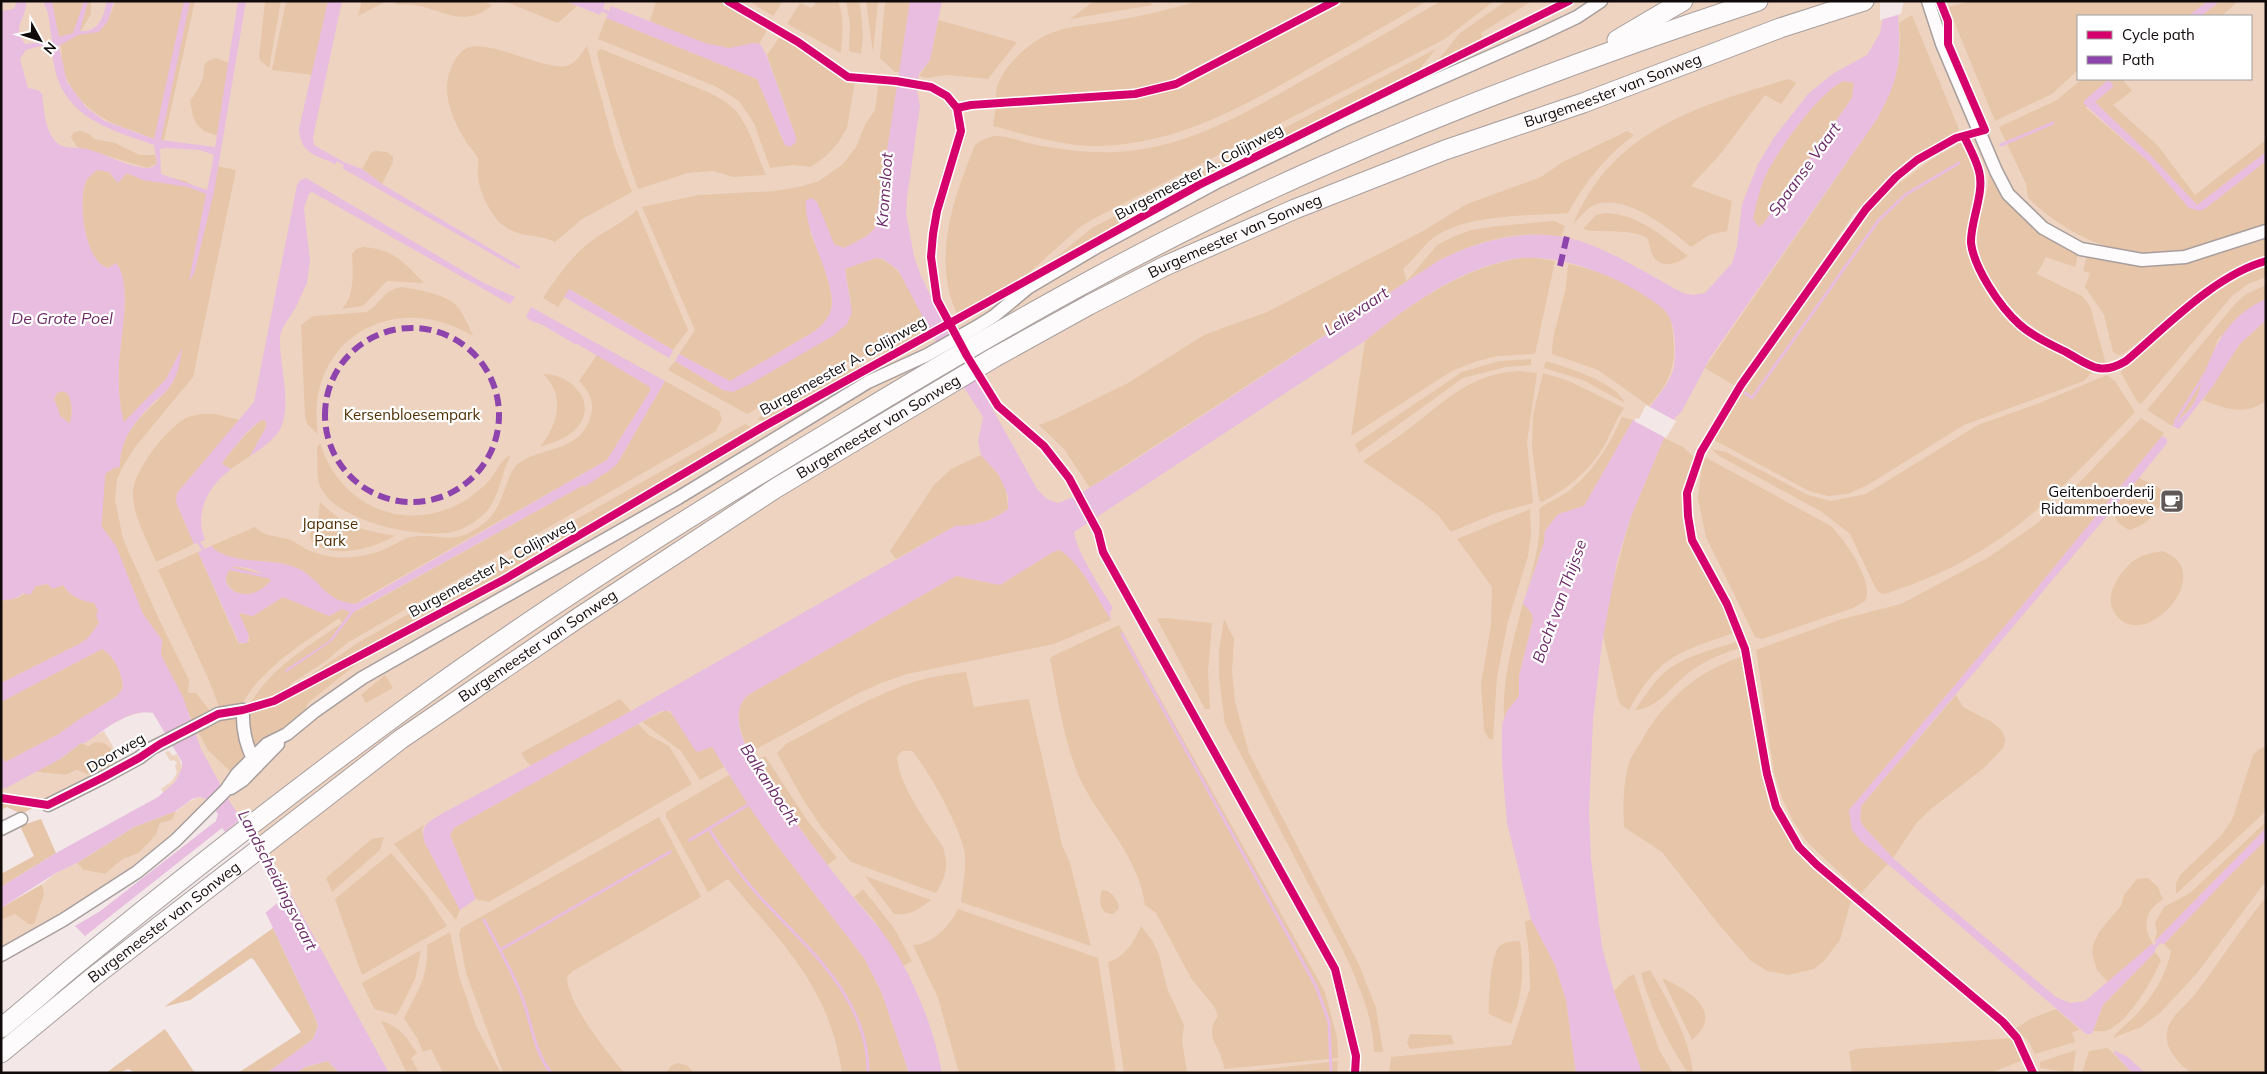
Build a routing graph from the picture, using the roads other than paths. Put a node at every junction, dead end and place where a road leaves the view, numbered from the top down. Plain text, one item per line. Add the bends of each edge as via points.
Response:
1 (1601, 1) edge
2 (1682, 1) edge
3 (1758, 1) edge
4 (1928, 1) edge
5 (1860, 2) edge
6 (1552, 72) junction
7 (2266, 231) edge
8 (982, 332) junction
9 (255, 762) junction
10 (48, 805) dead end
11 (21, 819) dead end
12 (1, 829) edge
13 (1, 955) edge
14 (1, 1028) edge
15 (1, 1052) edge

1 - 8 street, Burgemeester A. Colijnweg via 1541,34 1342,121 1219,181 1029,287 994,316
2 - 6 highway via 1604,48
3 - 6 highway, Burgemeester van Sonweg
4 - 7 street via 1942,44 1996,171 2008,194 2043,228 2081,249 2142,260 2185,257
5 - 15 highway, Burgemeester van Sonweg via 1780,28 1548,116 1445,150 1303,205 1165,266 995,357 776,488 401,739
6 - 8 highway, Burgemeester van Sonweg via 1324,165
8 - 9 street, Burgemeester A. Colijnweg via 868,382 678,498 362,678 315,711
8 - 14 highway, Burgemeester van Sonweg via 925,374 726,494 525,625 406,708 216,853
9 - 10 street, Doorweg via 242,728 243,710 218,714
9 - 13 street, Burgemeester A. Colijnweg via 243,780 226,790 176,840 137,872
11 - 12 street

